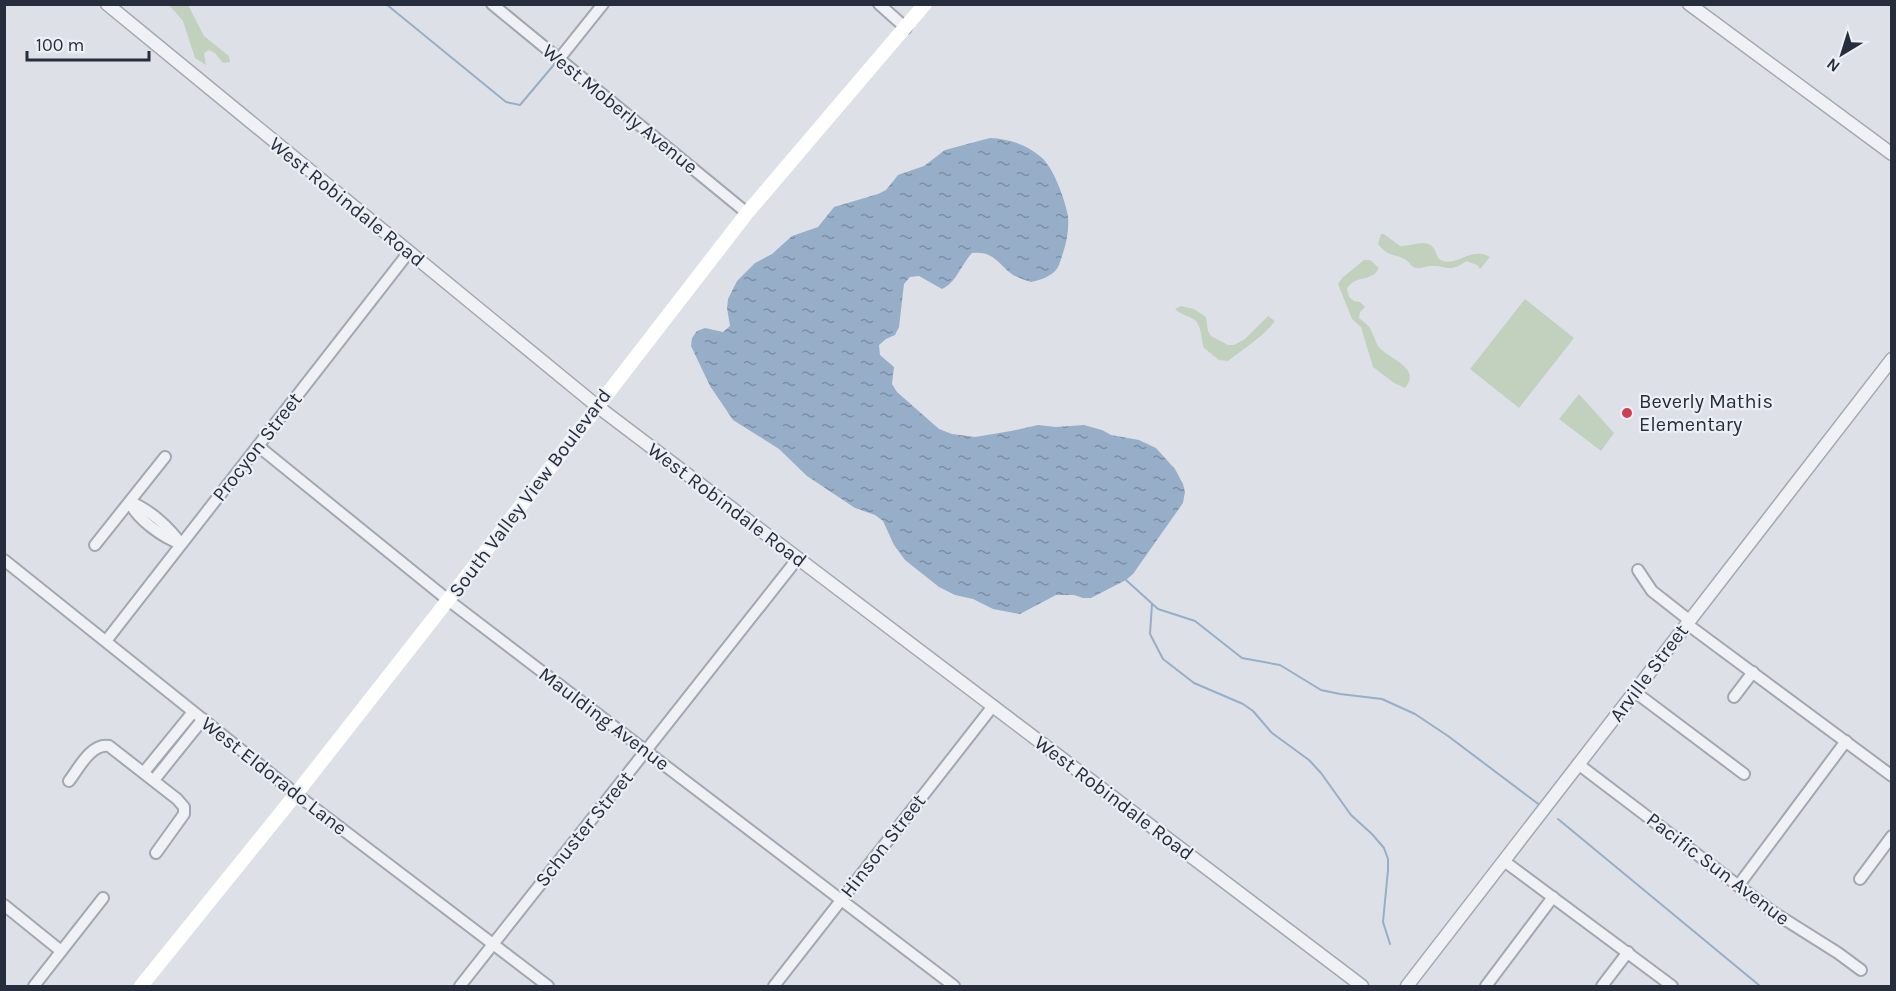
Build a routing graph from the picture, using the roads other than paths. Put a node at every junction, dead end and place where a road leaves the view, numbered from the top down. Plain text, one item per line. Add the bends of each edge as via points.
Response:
1 (107, 4) edge
2 (492, 4) edge
3 (603, 4) edge
4 (879, 4) edge
5 (925, 4) edge
6 (1689, 4) edge
7 (906, 28) junction
8 (559, 59) junction
9 (1892, 154) edge
10 (747, 213) junction
11 (409, 252) junction
12 (1892, 359) edge
13 (597, 406) junction
14 (258, 446) junction
15 (165, 457) dead end
16 (130, 502) junction
17 (181, 544) junction
18 (95, 545) dead end
19 (798, 558) junction
20 (4, 560) edge
21 (1638, 570) dead end
22 (448, 600) junction
23 (1688, 622) junction
24 (106, 641) junction
25 (1753, 672) junction
26 (1635, 692) junction
27 (1734, 698) dead end
28 (993, 706) junction
29 (193, 712) junction
30 (203, 720) junction
31 (1846, 741) junction
32 (646, 751) junction
33 (1578, 764) junction
34 (144, 772) junction
35 (1744, 774) dead end
36 (1892, 776) edge
37 (154, 780) junction
38 (69, 781) dead end
39 (296, 794) junction
40 (1890, 842) edge
41 (156, 853) dead end
42 (1504, 861) junction
43 (1860, 879) dead end
44 (1738, 886) junction
45 (1553, 897) junction
46 (103, 898) dead end
47 (841, 900) junction
48 (4, 905) edge
49 (493, 945) junction
50 (61, 951) junction
51 (1628, 952) junction
52 (1861, 970) dead end
53 (141, 986) edge
54 (34, 987) edge
55 (460, 987) edge
56 (548, 987) edge
57 (774, 987) edge
58 (954, 987) edge
59 (1362, 987) edge
60 (1407, 987) edge
61 (1486, 987) edge
62 (1602, 987) edge
63 (1672, 987) edge

1 - 11 street, West Robindale Road
2 - 8 street, West Moberly Avenue
3 - 8 street
4 - 7 street
5 - 7 main road, South Valley View Boulevard
6 - 9 street
7 - 10 main road, South Valley View Boulevard
8 - 10 street, West Moberly Avenue
10 - 13 main road, South Valley View Boulevard
11 - 13 street, West Robindale Road
11 - 14 street, Procyon Street
12 - 23 street, Arville Street
13 - 19 street, West Robindale Road
13 - 22 main road, South Valley View Boulevard
14 - 17 street, Procyon Street
14 - 22 street, Maulding Avenue
15 - 16 street
16 - 17 street via 133,511 168,539
16 - 18 street
17 - 24 street, Procyon Street
19 - 28 street, West Robindale Road
19 - 32 street, Schuster Street
20 - 24 street, West Eldorado Lane
21 - 23 street via 1652,591
22 - 32 street, Maulding Avenue
22 - 39 main road, South Valley View Boulevard
23 - 25 street
23 - 26 street, Arville Street
24 - 29 street, West Eldorado Lane
25 - 27 street
25 - 31 street
26 - 33 street, Arville Street
26 - 35 street
28 - 47 street, Hinson Street
28 - 59 street, West Robindale Road
29 - 30 street, West Eldorado Lane
29 - 34 street
30 - 37 street
30 - 39 street, West Eldorado Lane
31 - 36 street
31 - 44 street
32 - 47 street, Maulding Avenue
32 - 49 street, Schuster Street
33 - 42 street, Arville Street
33 - 44 street, Pacific Sun Avenue
34 - 37 street
34 - 38 street via 103,745 94,749
37 - 41 street via 184,807 181,820
39 - 49 street, West Eldorado Lane
39 - 53 main road, South Valley View Boulevard
40 - 43 street
42 - 45 street
42 - 60 street, Arville Street
44 - 52 street, Pacific Sun Avenue
45 - 51 street
45 - 61 street
46 - 50 street
47 - 57 street, Hinson Street
47 - 58 street, Maulding Avenue
48 - 50 street
49 - 55 street, Schuster Street
49 - 56 street, West Eldorado Lane
50 - 54 street
51 - 62 street
51 - 63 street

